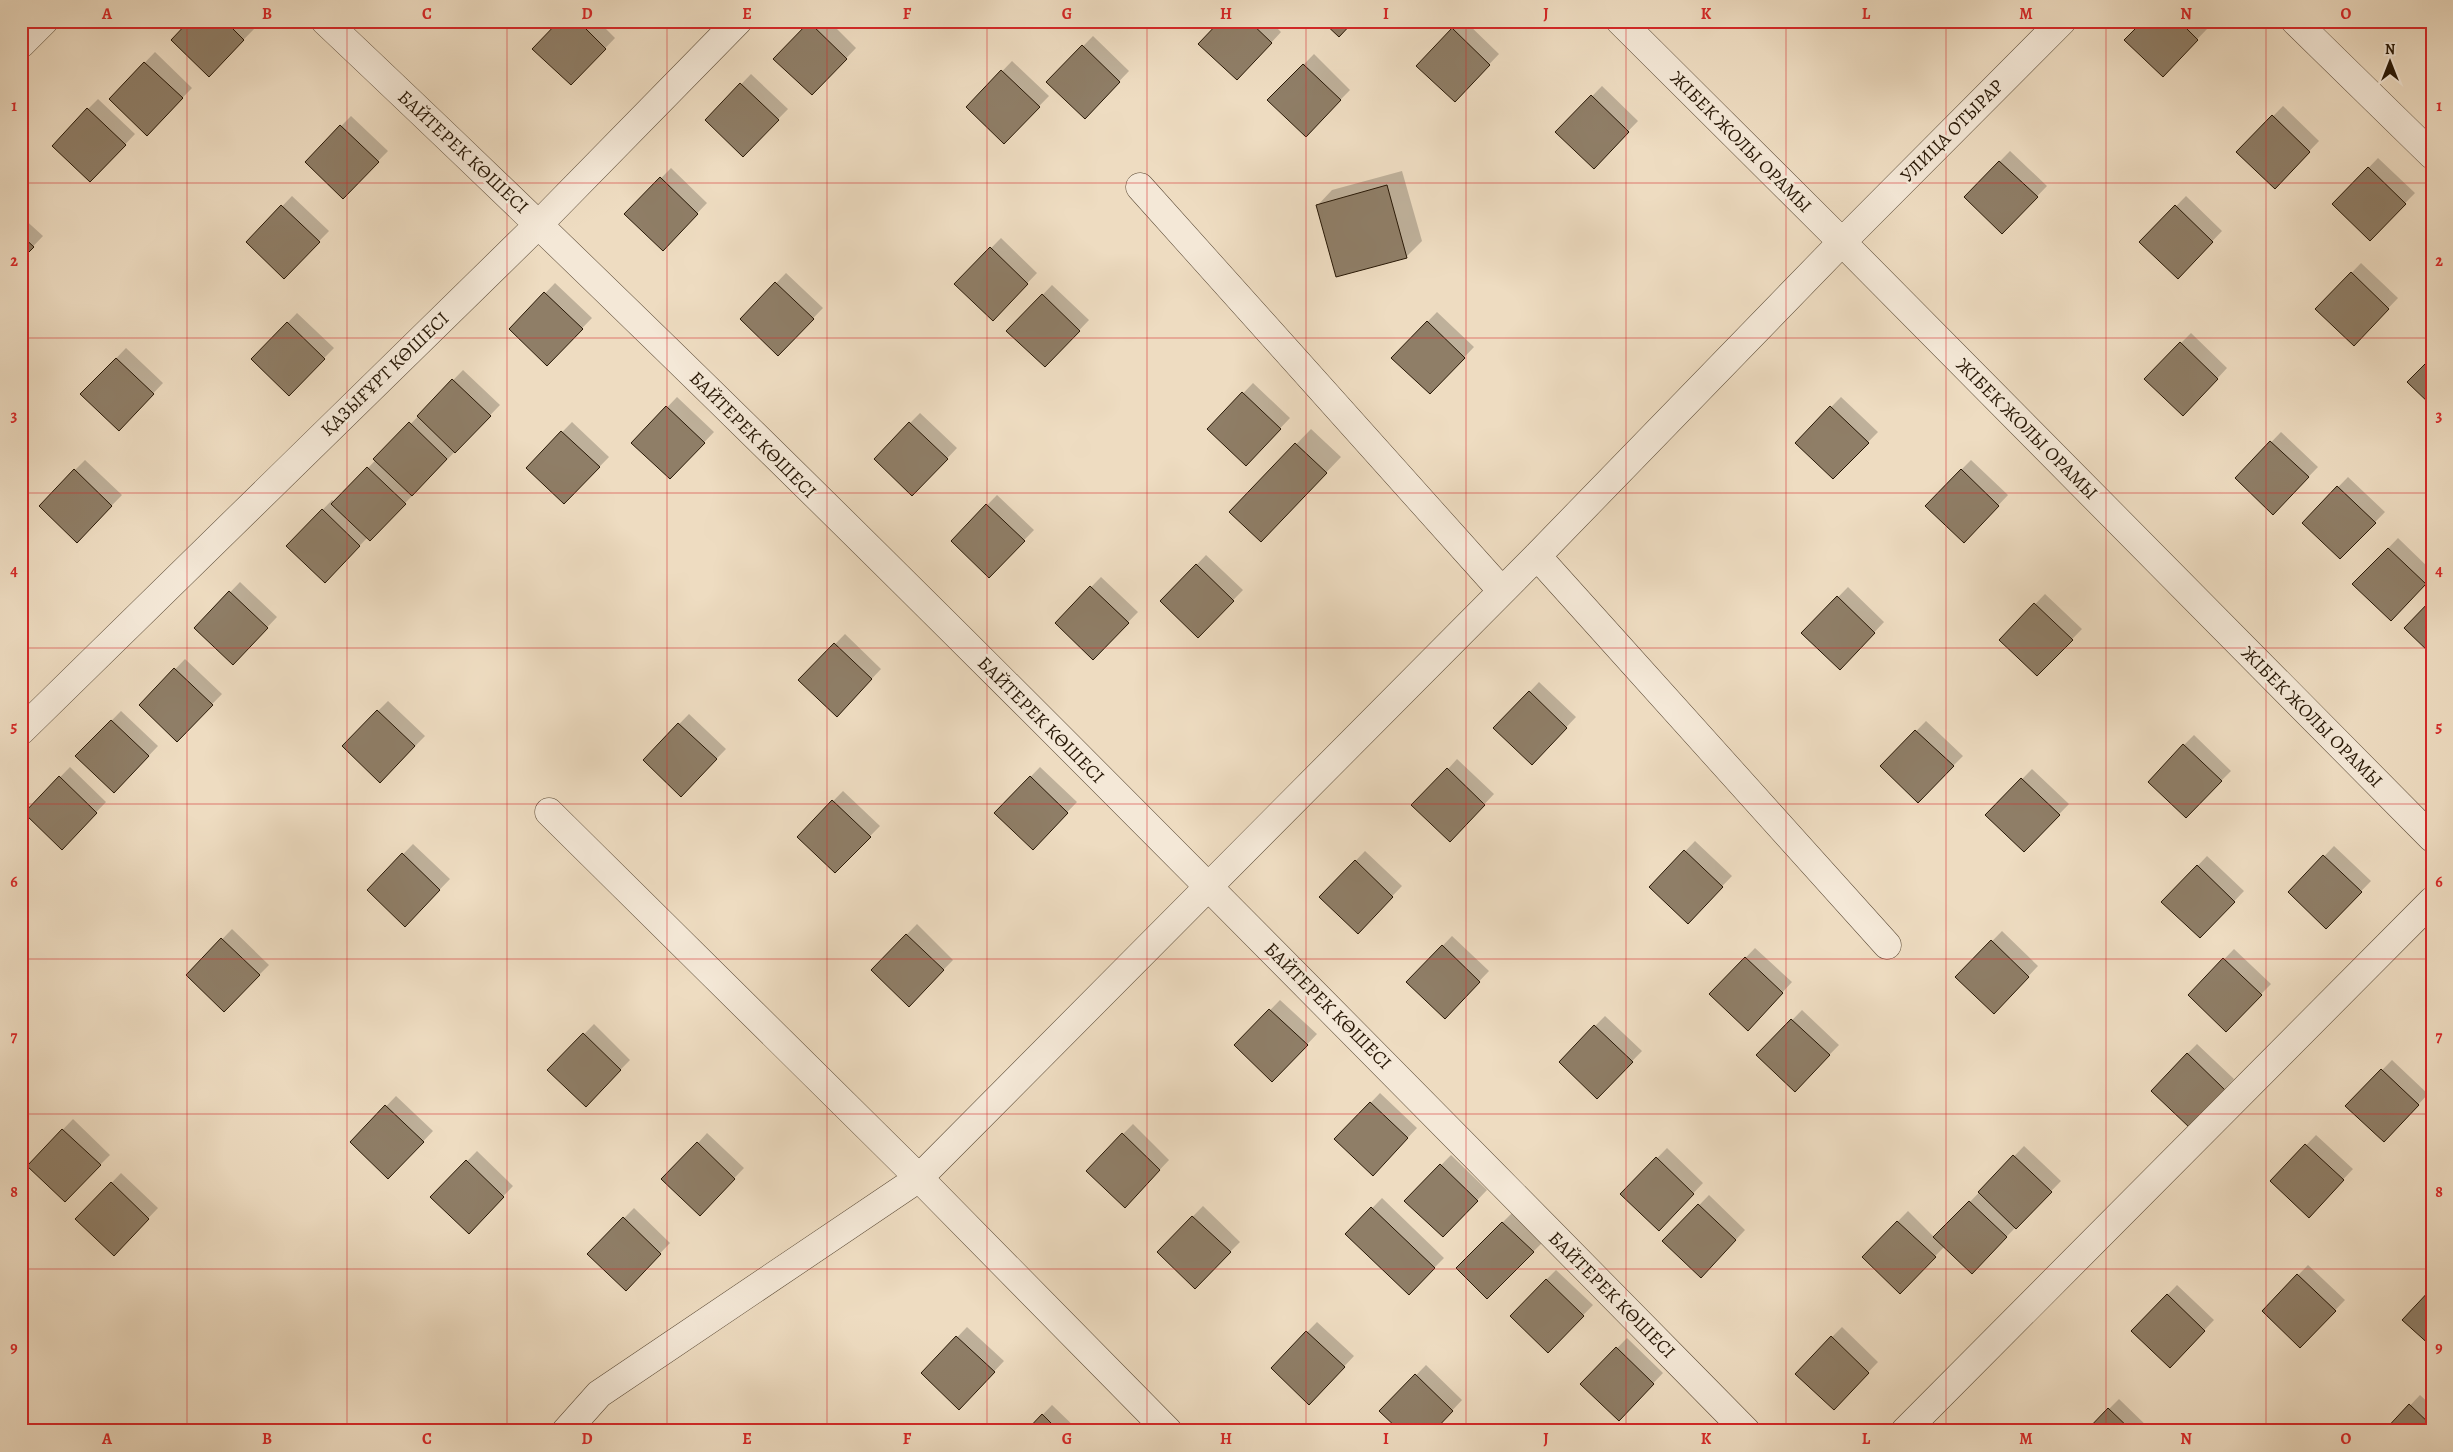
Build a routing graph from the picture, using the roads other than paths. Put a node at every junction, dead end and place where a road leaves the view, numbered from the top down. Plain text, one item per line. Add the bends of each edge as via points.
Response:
1 (44, 21) edge
2 (325, 21) edge
3 (738, 21) edge
4 (1620, 21) edge
5 (2062, 21) edge
6 (2295, 21) edge
7 (21, 44) edge
8 (2432, 156) edge
9 (1140, 187) dead end
10 (539, 224) junction
11 (1842, 242) junction
12 (1537, 556) junction
13 (1502, 591) junction
14 (25, 727) edge
15 (549, 812) dead end
16 (2432, 838) edge
17 (1209, 886) junction
18 (2432, 901) edge
19 (1887, 945) dead end
20 (919, 1178) junction
21 (566, 1431) edge
22 (1168, 1431) edge
23 (1746, 1431) edge
24 (1905, 1431) edge

1 - 7 street
2 - 10 street, БАЙТЕРЕК КӨШЕСІ
3 - 10 street, ҚАЗЫҒҰРТ КӨШЕСІ
4 - 11 street, ЖІБЕК ЖОЛЫ ОРАМЫ
5 - 11 street, УЛИЦА ОТЫРАР
6 - 8 street
9 - 13 street
10 - 14 street, ҚАЗЫҒҰРТ КӨШЕСІ
10 - 17 street, БАЙТЕРЕК КӨШЕСІ
11 - 12 street, УЛИЦА ОТЫРАР
11 - 16 street, ЖІБЕК ЖОЛЫ ОРАМЫ
12 - 13 street, УЛИЦА ОТЫРАР
12 - 19 street
13 - 17 street, УЛИЦА ОТЫРАР
15 - 20 street
17 - 20 street, УЛИЦА ОТЫРАР
17 - 23 street, БАЙТЕРЕК КӨШЕСІ
18 - 24 street
20 - 21 street, УЛИЦА ОТЫРАР via 599,1394
20 - 22 street

